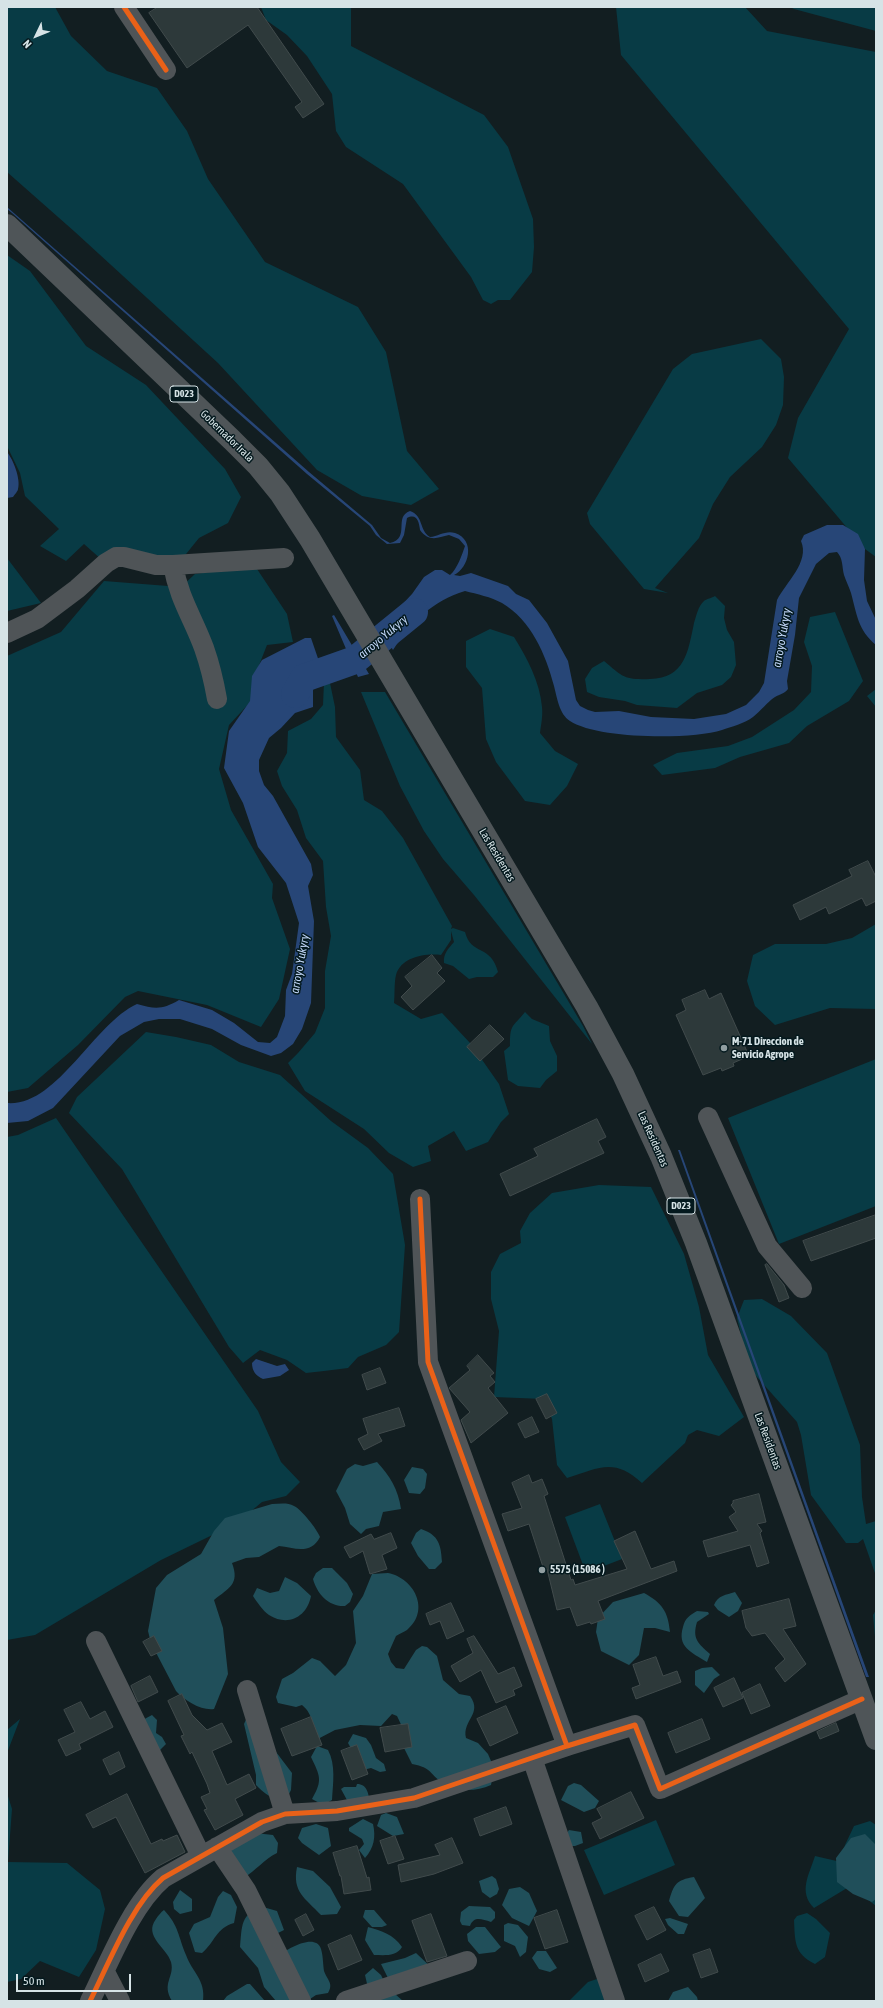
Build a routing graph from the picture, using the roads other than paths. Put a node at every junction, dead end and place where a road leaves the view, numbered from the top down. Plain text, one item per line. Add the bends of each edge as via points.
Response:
1 (124, 7) edge
2 (166, 70) dead end
3 (7, 225) edge
4 (284, 558) dead end
5 (173, 565) junction
6 (335, 583) joint
7 (7, 633) edge
8 (218, 699) dead end
9 (708, 1116) dead end
10 (420, 1199) dead end
11 (802, 1288) dead end
12 (96, 1641) dead end
13 (247, 1690) dead end
14 (869, 1696) edge
15 (876, 1739) edge
16 (567, 1746) junction
17 (532, 1758) junction
18 (285, 1814) junction
19 (209, 1852) junction
20 (467, 1961) dead end
21 (105, 1972) junction
22 (90, 2001) edge
23 (120, 2001) edge
24 (301, 2001) edge
25 (346, 2001) edge
26 (615, 2001) edge

1 - 2 street
3 - 6 main road, Gobernador Irala / D023 via 258,466 280,493
4 - 5 street
5 - 7 street via 156,565 116,557 37,619
5 - 8 street via 185,608 204,648
6 - 14 main road, Las Residentas / D023 via 587,1007 623,1074 661,1156 696,1243
9 - 11 street via 767,1246
10 - 16 street via 428,1362
12 - 19 street
13 - 18 street
14 - 15 main road, Las Residentas / D023
14 - 16 street via 660,1789 635,1725
16 - 17 street
17 - 18 street via 414,1798 337,1810
17 - 26 street
18 - 19 street via 262,1822
19 - 21 street via 163,1878 145,1896
19 - 24 street via 246,1890
20 - 25 street
21 - 22 street
21 - 23 street

